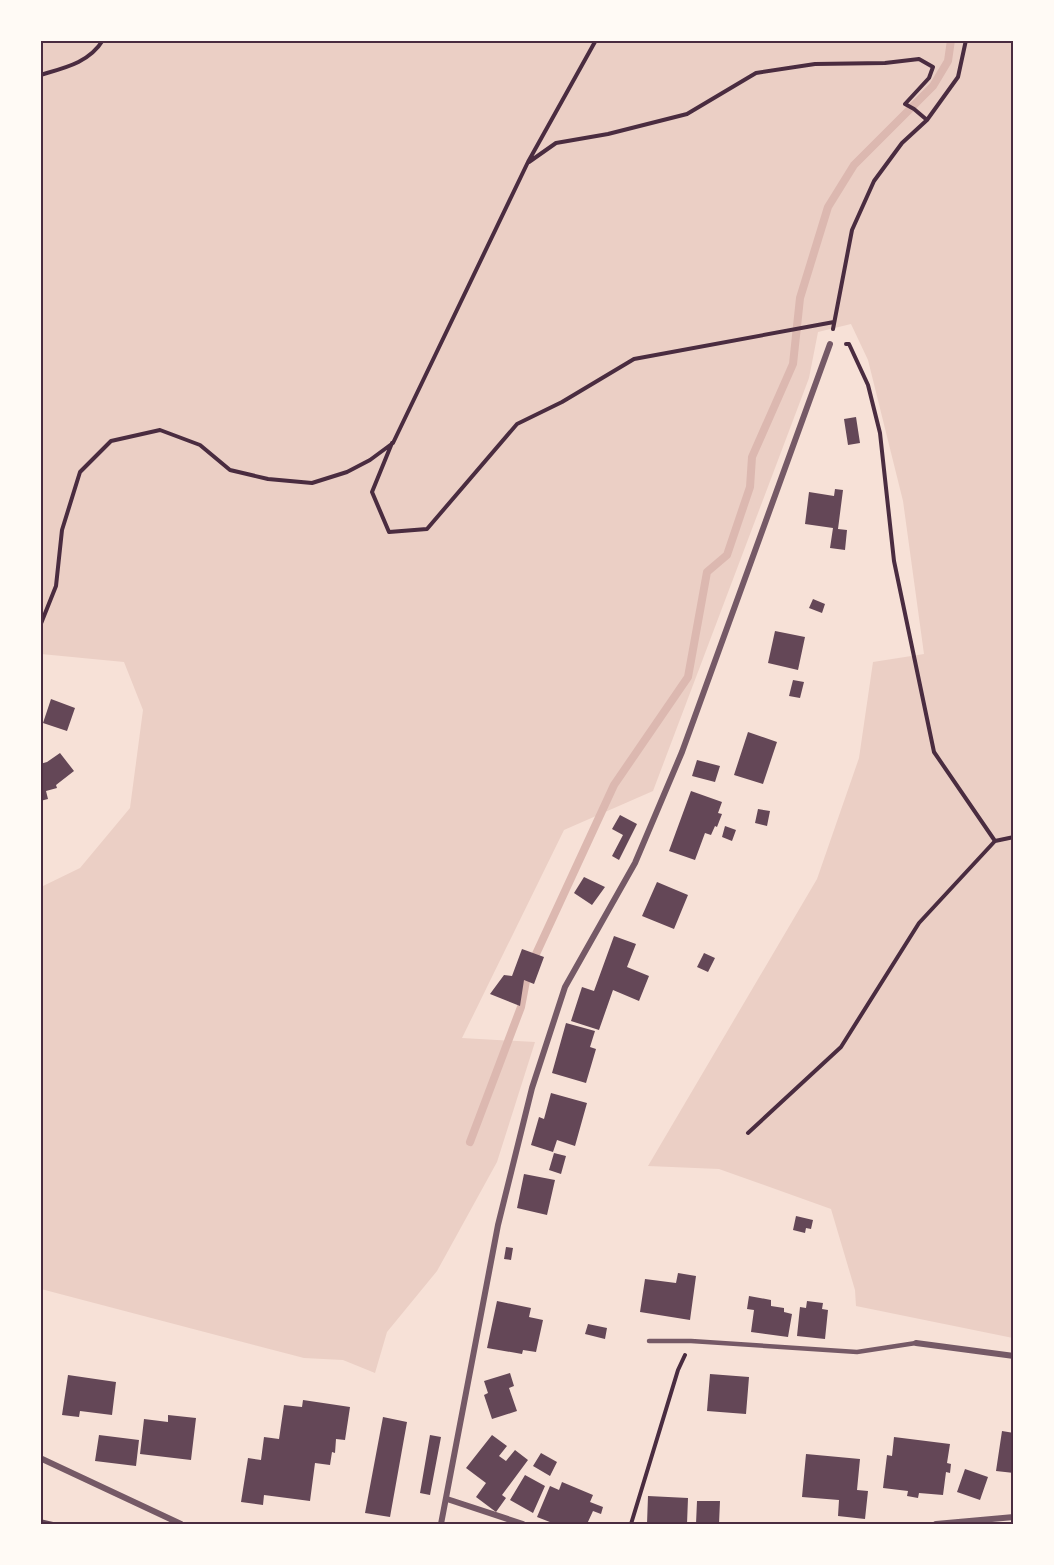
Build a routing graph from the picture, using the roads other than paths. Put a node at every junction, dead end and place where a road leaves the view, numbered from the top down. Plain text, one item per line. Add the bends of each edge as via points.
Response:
1 (830, 344) road end
2 (649, 1341) dead end
3 (916, 1343) joint
4 (1014, 1356) edge
5 (40, 1458) edge
6 (447, 1499) junction
7 (1014, 1517) edge
8 (181, 1524) edge
9 (441, 1524) edge
10 (523, 1524) edge
11 (936, 1524) edge

1 - 6 street via 682,752 635,863 564,987 532,1088 498,1225
2 - 3 lane via 857,1352
3 - 4 street
5 - 8 street
6 - 9 street
6 - 10 street
7 - 11 street

